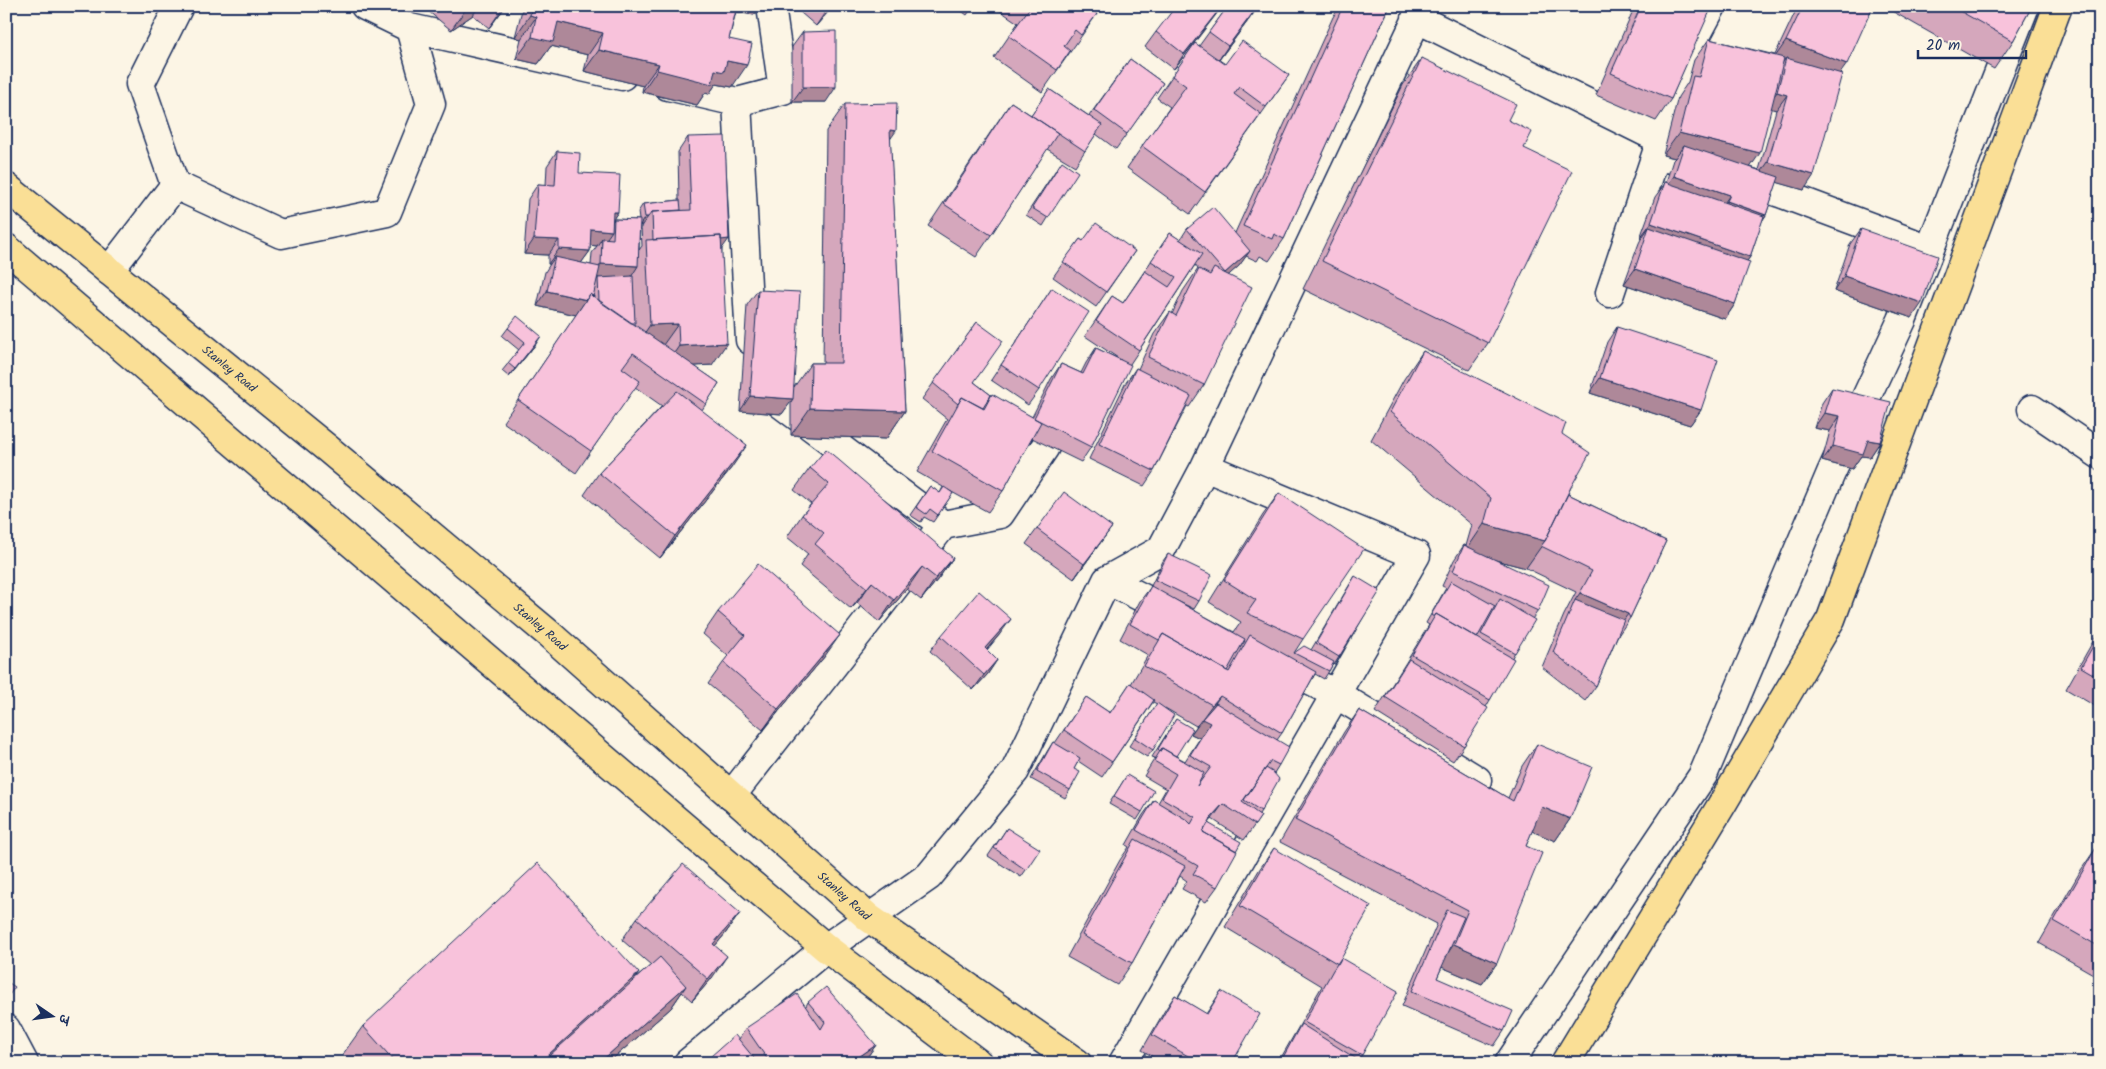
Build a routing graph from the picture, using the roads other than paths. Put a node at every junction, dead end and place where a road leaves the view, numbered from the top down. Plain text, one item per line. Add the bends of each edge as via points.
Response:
1 (179, 6) edge
2 (365, 6) edge
3 (771, 6) edge
4 (1712, 6) edge
5 (2025, 6) edge
6 (2058, 6) edge
7 (1420, 12) edge
8 (410, 28) junction
9 (1976, 50) edge
10 (2003, 63) junction
11 (737, 102) junction
12 (1662, 140) junction
13 (175, 185) junction
14 (6, 187) edge
15 (1911, 242) dead end
16 (7, 255) edge
17 (109, 271) junction
18 (1610, 293) dead end
19 (2032, 409) dead end
20 (1045, 447) dead end
21 (2100, 455) edge
22 (1205, 467) junction
23 (943, 525) junction
24 (1107, 580) junction
25 (1195, 624) edge
26 (1257, 654) edge
27 (1336, 694) junction
28 (1477, 780) edge
29 (731, 796) junction
30 (869, 918) junction
31 (826, 948) junction
32 (6, 1030) edge
33 (24, 1063) edge
34 (688, 1063) edge
35 (978, 1063) edge
36 (1077, 1063) edge
37 (1123, 1063) edge
38 (1509, 1063) edge
39 (1565, 1063) edge

1 - 13 street via 140,84
2 - 8 street
3 - 11 street via 783,90
4 - 12 street via 1695,38
5 - 10 street
6 - 39 main road via 1831,619 1722,806
7 - 12 street
7 - 22 street
8 - 11 street
8 - 13 street via 431,104 387,212 281,234
9 - 10 street
10 - 38 street via 1902,320 1831,474 1703,775
11 - 23 street via 752,382
12 - 15 street via 1660,157 1689,162
12 - 18 street
13 - 17 street
14 - 17 main road, Stanley Road
16 - 31 main road
17 - 29 main road, Stanley Road via 550,634
19 - 21 street
20 - 23 street via 1000,514
22 - 24 street via 1161,550
22 - 27 street via 1416,555
23 - 29 street
24 - 25 street
24 - 30 street via 1015,771 929,876
26 - 27 street
27 - 28 street
27 - 37 street
29 - 30 main road, Stanley Road
30 - 31 street
30 - 36 main road, Stanley Road
31 - 34 street
31 - 35 main road
32 - 33 street

